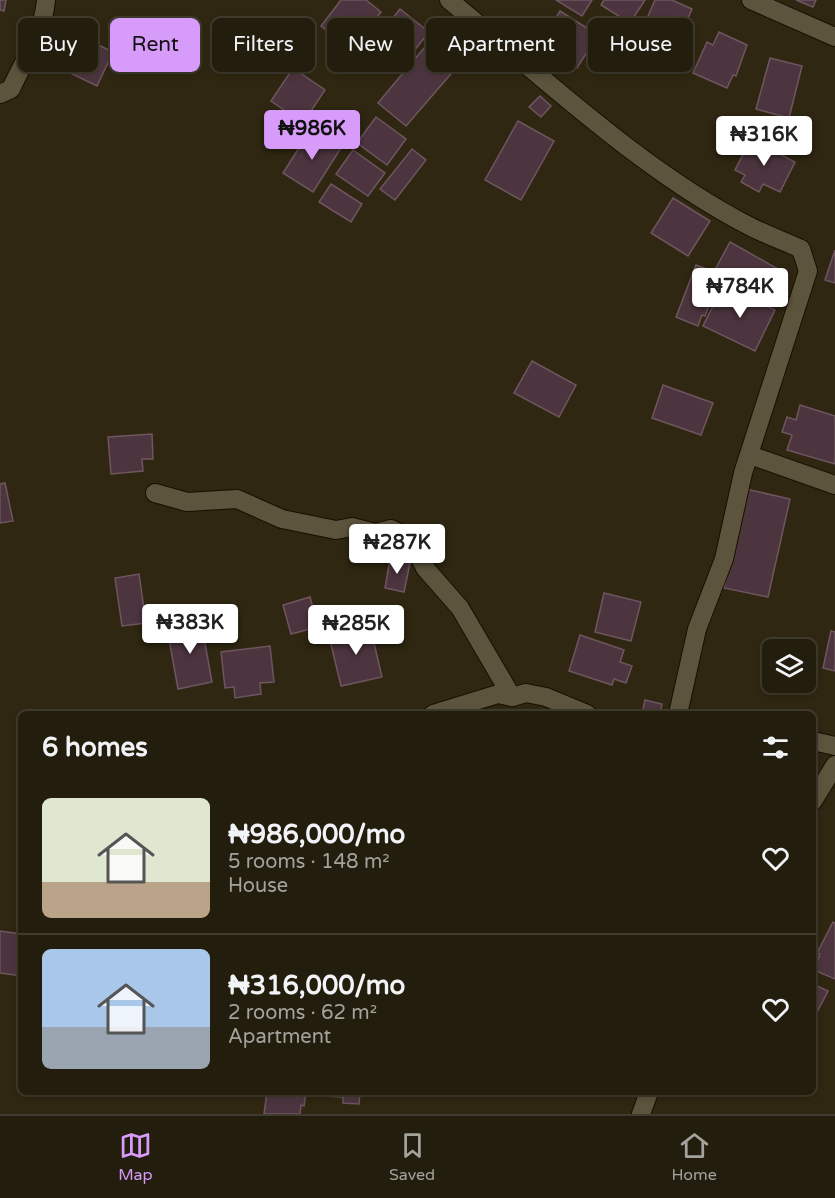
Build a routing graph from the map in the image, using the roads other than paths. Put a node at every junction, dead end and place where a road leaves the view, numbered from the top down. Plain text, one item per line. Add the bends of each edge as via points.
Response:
1 (46, 0) edge
2 (449, 0) edge
3 (752, 0) edge
4 (835, 38) edge
5 (0, 94) edge
6 (750, 455) junction
7 (835, 485) edge
8 (155, 493) dead end
9 (512, 697) junction
10 (442, 711) edge
11 (579, 711) edge
12 (679, 711) edge
13 (816, 742) edge
14 (835, 746) edge
15 (835, 765) edge
16 (816, 796) edge
17 (648, 1095) edge
18 (641, 1114) edge

1 - 5 street via 40,33 11,89
2 - 6 street via 614,135 683,185 751,227 801,249 808,271
3 - 4 street
6 - 7 street
6 - 12 street via 724,559 697,629
8 - 9 street via 187,502 237,499 282,519 336,530 352,527 375,533 391,529 411,538 425,568 460,608
9 - 10 street via 498,694
9 - 11 street via 526,693 546,697
13 - 14 street
15 - 16 street
17 - 18 street

